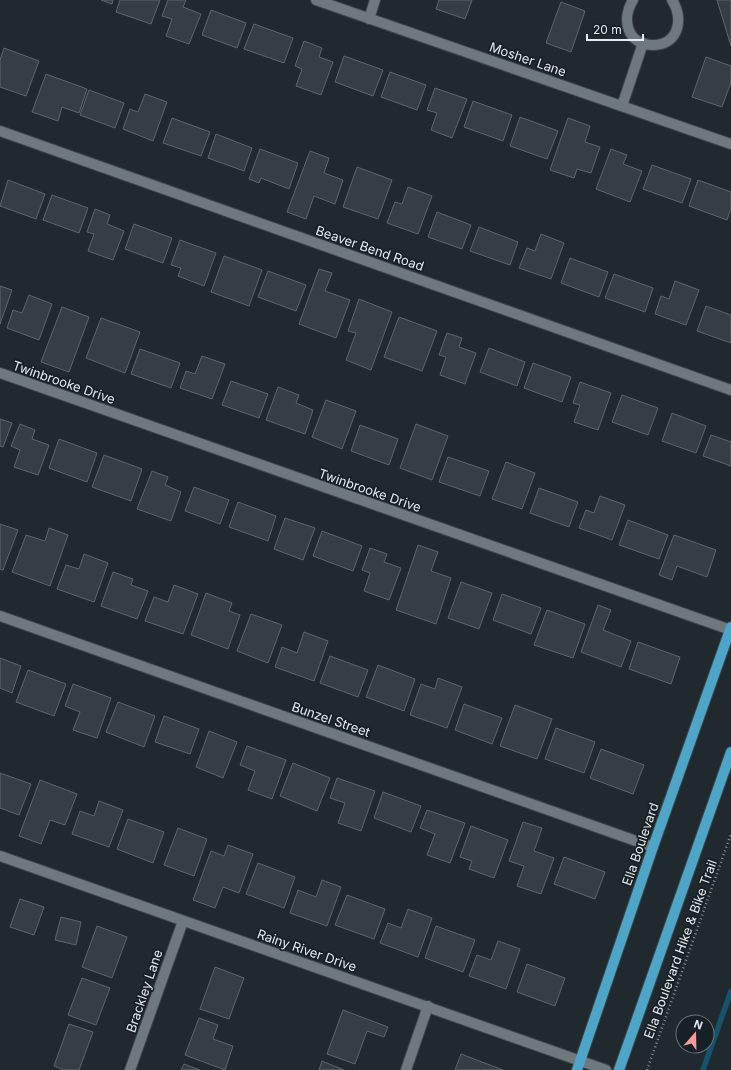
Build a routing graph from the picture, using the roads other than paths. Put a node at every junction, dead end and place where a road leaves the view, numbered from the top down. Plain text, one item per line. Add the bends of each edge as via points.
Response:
1 (316, 0) edge
2 (375, 0) edge
3 (633, 0) edge
4 (672, 0) edge
5 (369, 19) junction
6 (643, 43) junction
7 (622, 106) junction
8 (0, 131) edge
9 (731, 144) edge
10 (0, 373) edge
11 (731, 390) edge
12 (0, 616) edge
13 (731, 629) edge
14 (731, 752) edge
15 (653, 847) junction
16 (0, 856) edge
17 (183, 921) junction
18 (428, 1006) junction
19 (578, 1065) edge
20 (130, 1070) edge
21 (406, 1070) edge
22 (606, 1070) edge
23 (619, 1070) edge

1 - 5 street, Mosher Lane
2 - 5 street
3 - 6 street via 626,19 628,29 634,38
4 - 6 street via 680,18 678,28 672,37 664,43
5 - 7 street, Mosher Lane
6 - 7 street
7 - 9 street, Mosher Lane
8 - 11 street, Beaver Bend Road
10 - 13 street, Twinbrooke Drive
12 - 15 street, Bunzel Street
13 - 15 main road, Ella Boulevard
14 - 23 main road
15 - 19 main road, Ella Boulevard
16 - 17 street, Rainy River Drive
17 - 18 street, Rainy River Drive
17 - 20 street, Brackley Lane
18 - 19 street, Rainy River Drive
18 - 21 street
19 - 22 street, Rainy River Drive

